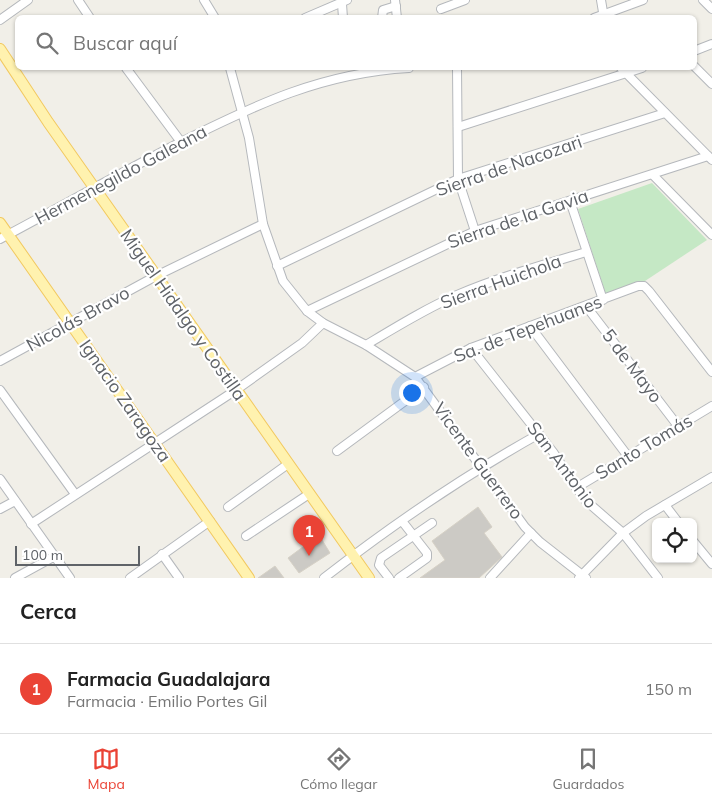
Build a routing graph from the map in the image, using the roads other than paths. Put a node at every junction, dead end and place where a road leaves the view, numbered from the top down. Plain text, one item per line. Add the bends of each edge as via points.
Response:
1 (28, 0) edge
2 (78, 0) edge
3 (204, 0) edge
4 (465, 0) edge
5 (602, 0) edge
6 (643, 0) edge
7 (703, 0) edge
8 (344, 2) edge
9 (452, 2) edge
10 (395, 3) edge
11 (442, 9) dead end
12 (712, 9) edge
13 (88, 15) edge
14 (213, 15) edge
15 (312, 15) edge
16 (343, 15) edge
17 (382, 15) edge
18 (603, 15) edge
19 (606, 15) edge
20 (0, 20) edge
21 (712, 44) edge
22 (0, 49) edge
23 (697, 50) edge
24 (697, 69) edge
25 (127, 70) edge
26 (230, 70) edge
27 (363, 70) edge
28 (457, 70) edge
29 (623, 70) edge
30 (350, 71) edge
31 (712, 84) edge
32 (241, 112) junction
33 (665, 113) junction
34 (458, 127) junction
35 (181, 142) junction
36 (710, 158) edge
37 (653, 174) junction
38 (458, 179) junction
39 (95, 188) junction
40 (570, 201) junction
41 (0, 223) edge
42 (263, 224) junction
43 (475, 231) junction
44 (712, 235) edge
45 (4, 237) edge
46 (586, 252) junction
47 (277, 266) junction
48 (156, 276) junction
49 (603, 300) junction
50 (586, 306) junction
51 (307, 311) junction
52 (69, 322) junction
53 (323, 323) junction
54 (530, 326) junction
55 (366, 345) junction
56 (471, 348) junction
57 (0, 361) edge
58 (712, 372) edge
59 (415, 377) junction
60 (424, 386) junction
61 (0, 390) edge
62 (236, 390) junction
63 (712, 406) edge
64 (678, 426) junction
65 (539, 434) junction
66 (154, 443) junction
67 (337, 451) dead end
68 (627, 455) junction
69 (288, 464) junction
70 (482, 466) junction
71 (712, 477) edge
72 (0, 479) edge
73 (576, 488) junction
74 (75, 494) junction
75 (309, 494) junction
76 (15, 501) junction
77 (665, 505) junction
78 (228, 507) dead end
79 (0, 509) edge
80 (675, 518) edge
81 (210, 521) junction
82 (402, 521) junction
83 (432, 523) dead end
84 (32, 524) junction
85 (531, 533) junction
86 (623, 533) junction
87 (246, 536) dead end
88 (413, 536) junction
89 (697, 545) edge
90 (162, 554) junction
91 (353, 555) junction
92 (55, 556) junction
93 (712, 564) edge
94 (582, 577) edge
95 (15, 578) edge
96 (70, 578) edge
97 (130, 578) edge
98 (179, 578) edge
99 (249, 578) edge
100 (324, 578) edge
101 (369, 578) edge
102 (389, 578) edge
103 (399, 578) edge
104 (490, 578) edge
105 (658, 578) edge

1 - 20 street
2 - 13 street
3 - 14 street
4 - 9 street
5 - 18 street
6 - 19 street
7 - 12 street
8 - 15 street
8 - 16 street
9 - 11 street
10 - 17 street via 383,10
21 - 23 street
22 - 39 main road, Miguel Hidalgo y Costilla
24 - 31 street
25 - 35 street
26 - 32 street, Vicente Guerrero
27 - 30 street, Hermenegildo Galeana
28 - 34 street
29 - 33 street
29 - 34 street
30 - 32 street, Hermenegildo Galeana
32 - 35 street, Hermenegildo Galeana
32 - 42 street, Vicente Guerrero
33 - 36 street
33 - 38 street, Sierra de Nacozari
34 - 38 street
35 - 39 street, Hermenegildo Galeana
36 - 37 street, Sierra de la Gavia
37 - 40 street, Sierra de la Gavia
37 - 44 street
38 - 43 street
38 - 47 street, Sierra de Nacozari
39 - 45 street, Hermenegildo Galeana
39 - 48 main road, Miguel Hidalgo y Costilla
40 - 43 street, Sierra de la Gavia
40 - 46 street
41 - 45 main road, Ignacio Zaragoza
42 - 47 street, Vicente Guerrero
42 - 48 street, Nicolás Bravo
43 - 51 street, Sierra de la Gavia
45 - 52 main road, Ignacio Zaragoza
46 - 49 street
46 - 55 street, Sierra Huichola via 458,295
47 - 51 street, Vicente Guerrero via 283,281
48 - 52 street, Nicolás Bravo
48 - 62 main road, Miguel Hidalgo y Costilla
49 - 50 street, Sa. de Tepehuanes
49 - 58 street, Sa. de Tepehuanes via 644,286
50 - 54 street, Sa. de Tepehuanes
50 - 64 street, 5 de Mayo
51 - 53 street, Vicente Guerrero
52 - 57 street, Nicolás Bravo
52 - 66 main road, Ignacio Zaragoza
53 - 55 street, Vicente Guerrero
53 - 62 street via 302,344
54 - 56 street, Sa. de Tepehuanes
54 - 68 street
55 - 59 street, Vicente Guerrero
56 - 59 street, Sa. de Tepehuanes
56 - 65 street, San Antonio
59 - 60 street, Vicente Guerrero
60 - 67 street
60 - 70 street, Vicente Guerrero
61 - 74 street
62 - 66 street
62 - 69 main road, Miguel Hidalgo y Costilla
63 - 64 street, Santo Tomás
64 - 68 street, Santo Tomás
65 - 70 street
65 - 73 street, San Antonio
66 - 74 street
66 - 81 main road, Ignacio Zaragoza
68 - 73 street, Santo Tomás
69 - 75 main road, Miguel Hidalgo y Costilla
69 - 78 street
70 - 82 street
70 - 85 street, Vicente Guerrero
71 - 77 street
72 - 76 street
73 - 86 street, San Antonio via 593,508
74 - 84 street
75 - 87 street
75 - 91 main road, Miguel Hidalgo y Costilla
76 - 79 street
76 - 84 street
77 - 80 street
77 - 86 street
81 - 90 street
81 - 99 main road, Ignacio Zaragoza
82 - 88 street
82 - 91 street
83 - 88 street
84 - 92 street
85 - 94 street, Vicente Guerrero
85 - 104 street
86 - 94 street
86 - 105 street, San Antonio
88 - 102 street via 379,561
88 - 103 street via 427,553 427,558
89 - 93 street
90 - 97 street
90 - 98 street
91 - 100 street
91 - 101 main road, Miguel Hidalgo y Costilla
92 - 95 street
92 - 96 street

